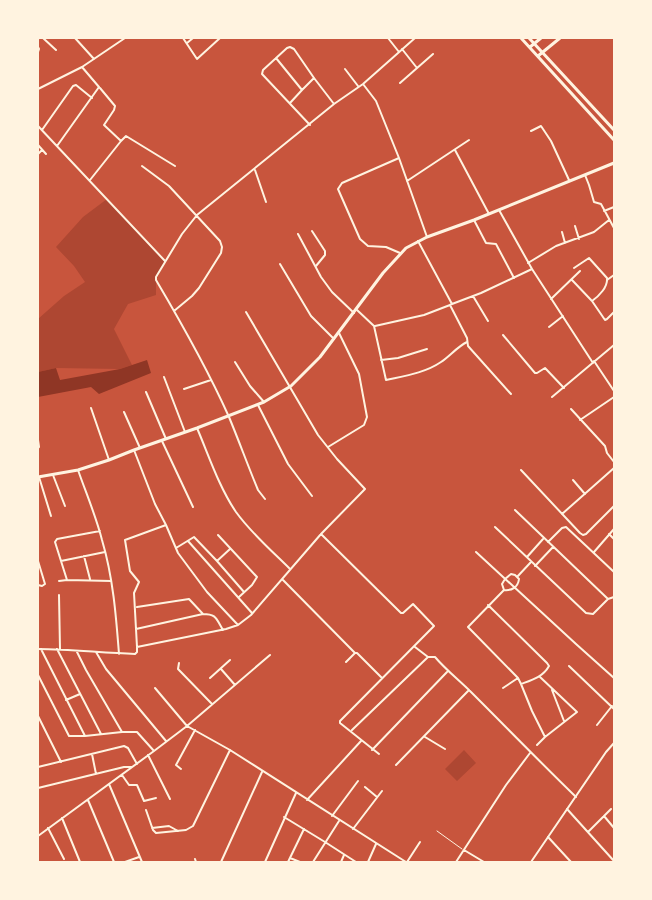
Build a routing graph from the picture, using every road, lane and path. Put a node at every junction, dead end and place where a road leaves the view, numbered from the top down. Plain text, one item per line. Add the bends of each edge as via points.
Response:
1 (40, 38) edge
2 (75, 38) edge
3 (125, 38) edge
4 (183, 38) edge
5 (193, 38) edge
6 (220, 38) edge
7 (388, 38) edge
8 (416, 38) edge
9 (521, 38) edge
10 (529, 38) edge
11 (541, 38) edge
12 (560, 38) edge
13 (187, 43) junction
14 (534, 43) junction
15 (38, 47) edge
16 (530, 47) junction
17 (402, 49) junction
18 (56, 50) dead end
19 (38, 52) edge
20 (399, 52) junction
21 (542, 52) junction
22 (433, 54) dead end
23 (538, 56) junction
24 (276, 58) junction
25 (94, 59) junction
26 (82, 67) junction
27 (345, 69) dead end
28 (418, 69) junction
29 (314, 78) junction
30 (400, 83) dead end
31 (363, 84) junction
32 (99, 87) junction
33 (359, 87) junction
34 (38, 89) edge
35 (302, 90) junction
36 (92, 98) junction
37 (290, 103) junction
38 (334, 104) junction
39 (310, 125) junction
40 (38, 126) edge
41 (42, 130) junction
42 (615, 130) edge
43 (531, 131) dead end
44 (469, 140) dead end
45 (615, 140) edge
46 (121, 141) junction
47 (38, 145) edge
48 (57, 146) junction
49 (42, 150) junction
50 (455, 150) junction
51 (38, 154) edge
52 (46, 154) dead end
53 (399, 158) junction
54 (615, 163) edge
55 (142, 166) dead end
56 (175, 166) dead end
57 (255, 170) junction
58 (585, 175) junction
59 (89, 180) junction
60 (407, 180) junction
61 (569, 181) junction
62 (266, 202) dead end
63 (615, 207) edge
64 (499, 210) junction
65 (604, 211) junction
66 (489, 214) junction
67 (197, 215) junction
68 (474, 220) junction
69 (609, 220) junction
70 (575, 226) dead end
71 (614, 228) edge
72 (312, 231) dead end
73 (562, 232) dead end
74 (298, 234) dead end
75 (427, 237) junction
76 (579, 238) junction
77 (418, 241) junction
78 (565, 243) junction
79 (400, 253) junction
80 (165, 262) junction
81 (528, 263) junction
82 (280, 264) dead end
83 (316, 267) junction
84 (574, 268) dead end
85 (532, 269) junction
86 (580, 271) dead end
87 (615, 275) edge
88 (514, 278) junction
89 (572, 280) junction
90 (607, 280) junction
91 (473, 296) junction
92 (551, 299) junction
93 (592, 301) junction
94 (451, 304) junction
95 (174, 311) junction
96 (246, 312) dead end
97 (355, 312) junction
98 (615, 312) edge
99 (563, 316) junction
100 (489, 321) dead end
101 (374, 326) junction
102 (549, 327) dead end
103 (339, 333) junction
104 (503, 335) dead end
105 (334, 339) junction
106 (467, 341) junction
107 (615, 345) edge
108 (427, 349) dead end
109 (381, 360) junction
110 (235, 362) dead end
111 (593, 362) junction
112 (164, 376) dead end
113 (211, 380) junction
114 (291, 386) junction
115 (564, 388) junction
116 (184, 389) dead end
117 (615, 391) edge
118 (146, 392) dead end
119 (511, 394) dead end
120 (552, 397) dead end
121 (615, 397) edge
122 (264, 402) junction
123 (258, 405) junction
124 (91, 408) dead end
125 (571, 409) dead end
126 (124, 412) dead end
127 (229, 417) junction
128 (580, 420) junction
129 (197, 428) junction
130 (185, 432) junction
131 (38, 440) edge
132 (164, 440) junction
133 (328, 447) junction
134 (38, 448) edge
135 (140, 448) junction
136 (134, 450) junction
137 (109, 460) junction
138 (615, 462) edge
139 (615, 468) edge
140 (78, 470) junction
141 (521, 470) dead end
142 (53, 475) junction
143 (38, 477) edge
144 (573, 480) dead end
145 (585, 494) junction
146 (312, 496) dead end
147 (265, 499) dead end
148 (65, 506) dead end
149 (615, 506) edge
150 (193, 507) dead end
151 (515, 510) dead end
152 (562, 514) junction
153 (51, 516) dead end
154 (166, 525) junction
155 (495, 527) dead end
156 (615, 529) edge
157 (100, 531) junction
158 (321, 534) junction
159 (609, 534) junction
160 (218, 535) dead end
161 (544, 538) junction
162 (615, 539) edge
163 (188, 541) junction
164 (548, 542) junction
165 (553, 547) junction
166 (176, 548) junction
167 (230, 549) junction
168 (105, 552) junction
169 (476, 552) dead end
170 (594, 552) junction
171 (84, 556) junction
172 (527, 556) junction
173 (38, 561) edge
174 (61, 561) junction
175 (217, 561) junction
176 (531, 562) junction
177 (535, 566) junction
178 (290, 570) junction
179 (615, 572) edge
180 (517, 577) junction
181 (282, 579) junction
182 (505, 579) junction
183 (67, 580) junction
184 (90, 580) junction
185 (59, 581) dead end
186 (111, 581) junction
187 (38, 585) edge
188 (515, 588) junction
189 (504, 590) junction
190 (244, 592) junction
191 (59, 595) dead end
192 (239, 597) junction
193 (615, 597) edge
194 (608, 600) junction
195 (488, 605) junction
196 (135, 607) junction
197 (252, 613) junction
198 (203, 614) junction
199 (238, 625) junction
200 (136, 628) junction
201 (223, 630) junction
202 (415, 646) junction
203 (137, 647) junction
204 (39, 649) edge
205 (59, 649) junction
206 (77, 652) junction
207 (96, 652) junction
208 (355, 653) junction
209 (119, 654) junction
210 (270, 655) dead end
211 (428, 657) junction
212 (230, 660) dead end
213 (346, 662) dead end
214 (179, 663) dead end
215 (569, 666) dead end
216 (221, 669) junction
217 (447, 671) junction
218 (38, 675) edge
219 (540, 676) junction
220 (210, 678) dead end
221 (382, 678) junction
222 (518, 678) junction
223 (615, 678) edge
224 (521, 684) junction
225 (235, 685) junction
226 (550, 687) junction
227 (155, 688) dead end
228 (504, 688) dead end
229 (469, 690) junction
230 (80, 694) junction
231 (66, 700) junction
232 (212, 704) junction
233 (613, 708) edge
234 (38, 716) edge
235 (564, 722) junction
236 (597, 725) dead end
237 (187, 726) junction
238 (195, 730) junction
239 (351, 731) junction
240 (122, 732) junction
241 (101, 734) junction
242 (85, 736) junction
243 (425, 737) junction
244 (545, 737) junction
245 (166, 741) junction
246 (361, 741) junction
247 (615, 743) edge
248 (537, 745) dead end
249 (445, 749) dead end
250 (230, 750) junction
251 (372, 750) junction
252 (154, 751) junction
253 (530, 753) junction
254 (92, 754) junction
255 (379, 754) dead end
256 (148, 755) junction
257 (38, 762) edge
258 (61, 762) junction
259 (136, 764) junction
260 (396, 765) dead end
261 (39, 766) edge
262 (132, 767) junction
263 (181, 769) dead end
264 (262, 772) junction
265 (96, 774) junction
266 (122, 775) junction
267 (358, 781) dead end
268 (109, 784) junction
269 (365, 787) dead end
270 (38, 788) edge
271 (382, 791) dead end
272 (296, 793) junction
273 (377, 797) junction
274 (576, 797) junction
275 (156, 798) dead end
276 (170, 799) dead end
277 (88, 800) junction
278 (307, 800) junction
279 (611, 809) dead end
280 (146, 810) dead end
281 (567, 810) junction
282 (332, 816) junction
283 (604, 816) junction
284 (284, 817) junction
285 (62, 818) junction
286 (339, 821) junction
287 (48, 828) junction
288 (152, 828) junction
289 (615, 828) edge
290 (304, 829) junction
291 (353, 829) junction
292 (178, 831) junction
293 (437, 831) dead end
294 (588, 832) junction
295 (38, 836) edge
296 (548, 837) junction
297 (325, 842) junction
298 (420, 842) dead end
299 (376, 844) junction
300 (464, 850) junction
301 (344, 855) junction
302 (140, 856) junction
303 (290, 858) junction
304 (64, 859) dead end
305 (398, 861) edge
306 (615, 861) edge
307 (80, 862) edge
308 (114, 862) edge
309 (125, 862) edge
310 (142, 862) edge
311 (221, 862) edge
312 (265, 862) edge
313 (288, 862) edge
314 (300, 862) edge
315 (313, 862) edge
316 (341, 862) edge
317 (356, 862) edge
318 (368, 862) edge
319 (406, 862) edge
320 (456, 862) edge
321 (484, 862) edge
322 (531, 862) edge
323 (571, 862) edge

1 - 18 street
2 - 25 street
3 - 25 street
4 - 13 street
5 - 13 street
6 - 13 street via 197,59
7 - 20 street
8 - 17 street
9 - 16 main road
10 - 14 main road
11 - 14 main road
12 - 21 main road
14 - 16 main road
14 - 21 main road
15 - 19 street
16 - 23 main road
17 - 20 street
17 - 28 street
20 - 31 street
21 - 23 main road
21 - 42 main road
22 - 28 street
23 - 45 main road
24 - 29 street via 287,48 294,49
24 - 35 street
24 - 37 street via 262,74
25 - 26 street
26 - 32 street
26 - 34 street
27 - 33 street
28 - 30 street
29 - 35 street
29 - 38 street
31 - 33 street
31 - 53 street via 376,101
32 - 36 street
32 - 46 street via 115,105 104,124
33 - 38 street
35 - 37 street
36 - 41 street via 73,86
36 - 48 street
37 - 39 street
38 - 39 street
39 - 57 street
40 - 41 street
41 - 48 street
43 - 61 street via 541,126
44 - 50 street
46 - 56 street via 129,137
46 - 59 street
47 - 49 street
48 - 59 street
49 - 51 street
49 - 52 street
50 - 60 street
50 - 66 street
53 - 60 street
53 - 79 street via 342,183 338,189 360,239 368,246
54 - 58 main road
55 - 67 street via 169,186
57 - 62 street
57 - 67 street
58 - 61 main road
58 - 65 street via 595,204 600,203
59 - 80 street
60 - 75 street
61 - 64 main road
63 - 65 street
64 - 66 main road
64 - 81 street
65 - 69 street
66 - 68 main road
67 - 80 street
67 - 95 street via 220,241 221,253 199,288
68 - 75 main road
68 - 88 street via 486,243 496,244
69 - 71 street
69 - 76 street
70 - 76 street
72 - 83 street via 325,251
73 - 78 street
74 - 83 street
75 - 77 main road
76 - 78 street
77 - 79 main road
77 - 94 street
78 - 81 street
79 - 97 main road
80 - 95 street via 156,280
81 - 85 street
82 - 105 street via 310,316
83 - 97 street via 332,292
84 - 90 street via 589,258
85 - 88 street
85 - 92 street
86 - 89 street
87 - 90 street
88 - 91 street
89 - 92 street
89 - 93 street
90 - 93 street via 600,295
91 - 94 street
91 - 100 street
92 - 99 street
93 - 98 street via 606,320
94 - 101 street via 424,315
94 - 106 street
95 - 113 street
96 - 114 street
97 - 101 street
97 - 103 main road
99 - 102 street
99 - 111 street
101 - 109 street
103 - 105 main road
103 - 133 street via 359,374 367,417 364,425
104 - 115 street via 535,373 546,368
105 - 114 main road
106 - 109 street via 432,368 385,380
106 - 119 street
107 - 111 street
108 - 109 street
110 - 122 street
111 - 115 street
111 - 117 street
112 - 130 street
113 - 116 street
113 - 127 street
114 - 122 main road
114 - 133 street
115 - 120 street
118 - 132 street
121 - 128 street
122 - 123 main road
123 - 127 main road
123 - 146 street via 288,464
124 - 137 street
125 - 128 street
126 - 135 street
127 - 129 main road
127 - 147 street
128 - 138 street
129 - 130 main road
129 - 178 street via 237,512
130 - 132 main road
131 - 134 street
132 - 135 main road
132 - 150 street
133 - 158 street via 365,489
135 - 136 main road
136 - 137 main road
136 - 154 street
137 - 140 main road
139 - 145 street
140 - 142 main road
140 - 157 street
141 - 152 street
142 - 143 main road
142 - 148 street
143 - 153 street
144 - 145 street
145 - 152 street
149 - 152 street via 584,535
151 - 161 street
154 - 166 street
154 - 196 street via 125,540 130,571 139,582 134,593
155 - 172 street
156 - 159 street
157 - 168 street
157 - 174 street via 57,539
158 - 178 street
158 - 202 street via 401,613 413,604 433,625
159 - 162 street
159 - 170 street
160 - 167 street
161 - 164 street
161 - 172 street
163 - 166 street
163 - 175 street via 194,537
163 - 192 street
164 - 165 street
164 - 170 street via 566,527
165 - 177 street
165 - 194 street
166 - 199 street via 207,592
167 - 175 street
167 - 190 street via 256,578
168 - 171 street
168 - 186 street
169 - 182 street
170 - 179 street
171 - 174 street
171 - 184 street
172 - 176 street
173 - 187 street via 45,584
174 - 183 street
175 - 190 street
176 - 177 street
176 - 180 street
177 - 194 street via 589,615
178 - 181 street
180 - 182 street via 511,574
180 - 188 street
181 - 197 street
181 - 208 street
182 - 188 street
182 - 189 street
183 - 184 street
183 - 185 street
184 - 186 street
186 - 209 street
188 - 189 street
188 - 223 street
189 - 195 street
190 - 192 street
191 - 205 street
192 - 197 street
193 - 194 street
195 - 219 street via 547,663 547,670
195 - 222 street via 468,627
196 - 198 street via 189,599
196 - 200 street
197 - 199 street
198 - 200 street
198 - 201 street via 214,616
199 - 201 street
200 - 203 street
201 - 203 street
202 - 211 street
202 - 221 street
203 - 209 street via 135,654
204 - 205 street
204 - 231 street
205 - 206 street
205 - 230 street
206 - 207 street
206 - 240 street
207 - 209 street
207 - 245 street
208 - 213 street
208 - 221 street
210 - 225 street
211 - 217 street via 435,657
211 - 239 street
212 - 216 street
214 - 232 street via 178,669
215 - 233 street
216 - 220 street
216 - 225 street
217 - 229 street
217 - 251 street
218 - 242 street via 68,734
219 - 224 street
219 - 226 street
221 - 239 street via 340,721
222 - 224 street
222 - 228 street
224 - 244 street
225 - 232 street
226 - 235 street
226 - 235 street via 577,712
227 - 237 street
229 - 243 street
229 - 253 street
230 - 231 street
230 - 241 street
231 - 242 street
232 - 237 street
233 - 236 street
234 - 258 street
235 - 244 street
237 - 238 street
237 - 245 street
238 - 250 street
238 - 263 street via 176,765
239 - 246 street
240 - 241 street
240 - 252 street via 136,732
241 - 242 street
243 - 249 street
243 - 260 street
244 - 248 street
245 - 252 street
246 - 251 street
246 - 278 street
247 - 274 street
250 - 264 street
250 - 292 street via 195,824
251 - 255 street
252 - 256 street
253 - 274 street
253 - 300 street
254 - 258 street
254 - 259 street via 126,746
254 - 265 street
256 - 259 street
256 - 276 street
257 - 261 street
258 - 261 street
259 - 262 street
262 - 265 street
262 - 266 street
264 - 272 street
264 - 311 street
265 - 270 street
266 - 268 street
266 - 275 street via 129,785 137,785 144,801
267 - 282 street
268 - 277 street
268 - 302 street
269 - 273 street
271 - 273 street
272 - 278 street
272 - 284 street
273 - 291 street
274 - 281 street
277 - 285 street
277 - 308 street
278 - 282 street
279 - 283 street
280 - 288 street
281 - 294 street
281 - 296 street
282 - 286 street
283 - 289 street
283 - 294 street
284 - 290 street
284 - 312 street
285 - 287 street
285 - 307 street
286 - 291 street
286 - 297 street
287 - 295 street
287 - 304 street
288 - 292 street via 169,826
288 - 292 street via 156,833
290 - 297 street
290 - 303 street
291 - 299 street
293 - 300 lane
294 - 306 street
296 - 322 street
296 - 323 street
297 - 301 street
297 - 315 street
298 - 319 street
299 - 305 street
299 - 318 street
300 - 320 street
300 - 321 street
301 - 316 street
301 - 317 street
302 - 309 street
302 - 310 street
303 - 313 street
303 - 314 street
305 - 319 street

